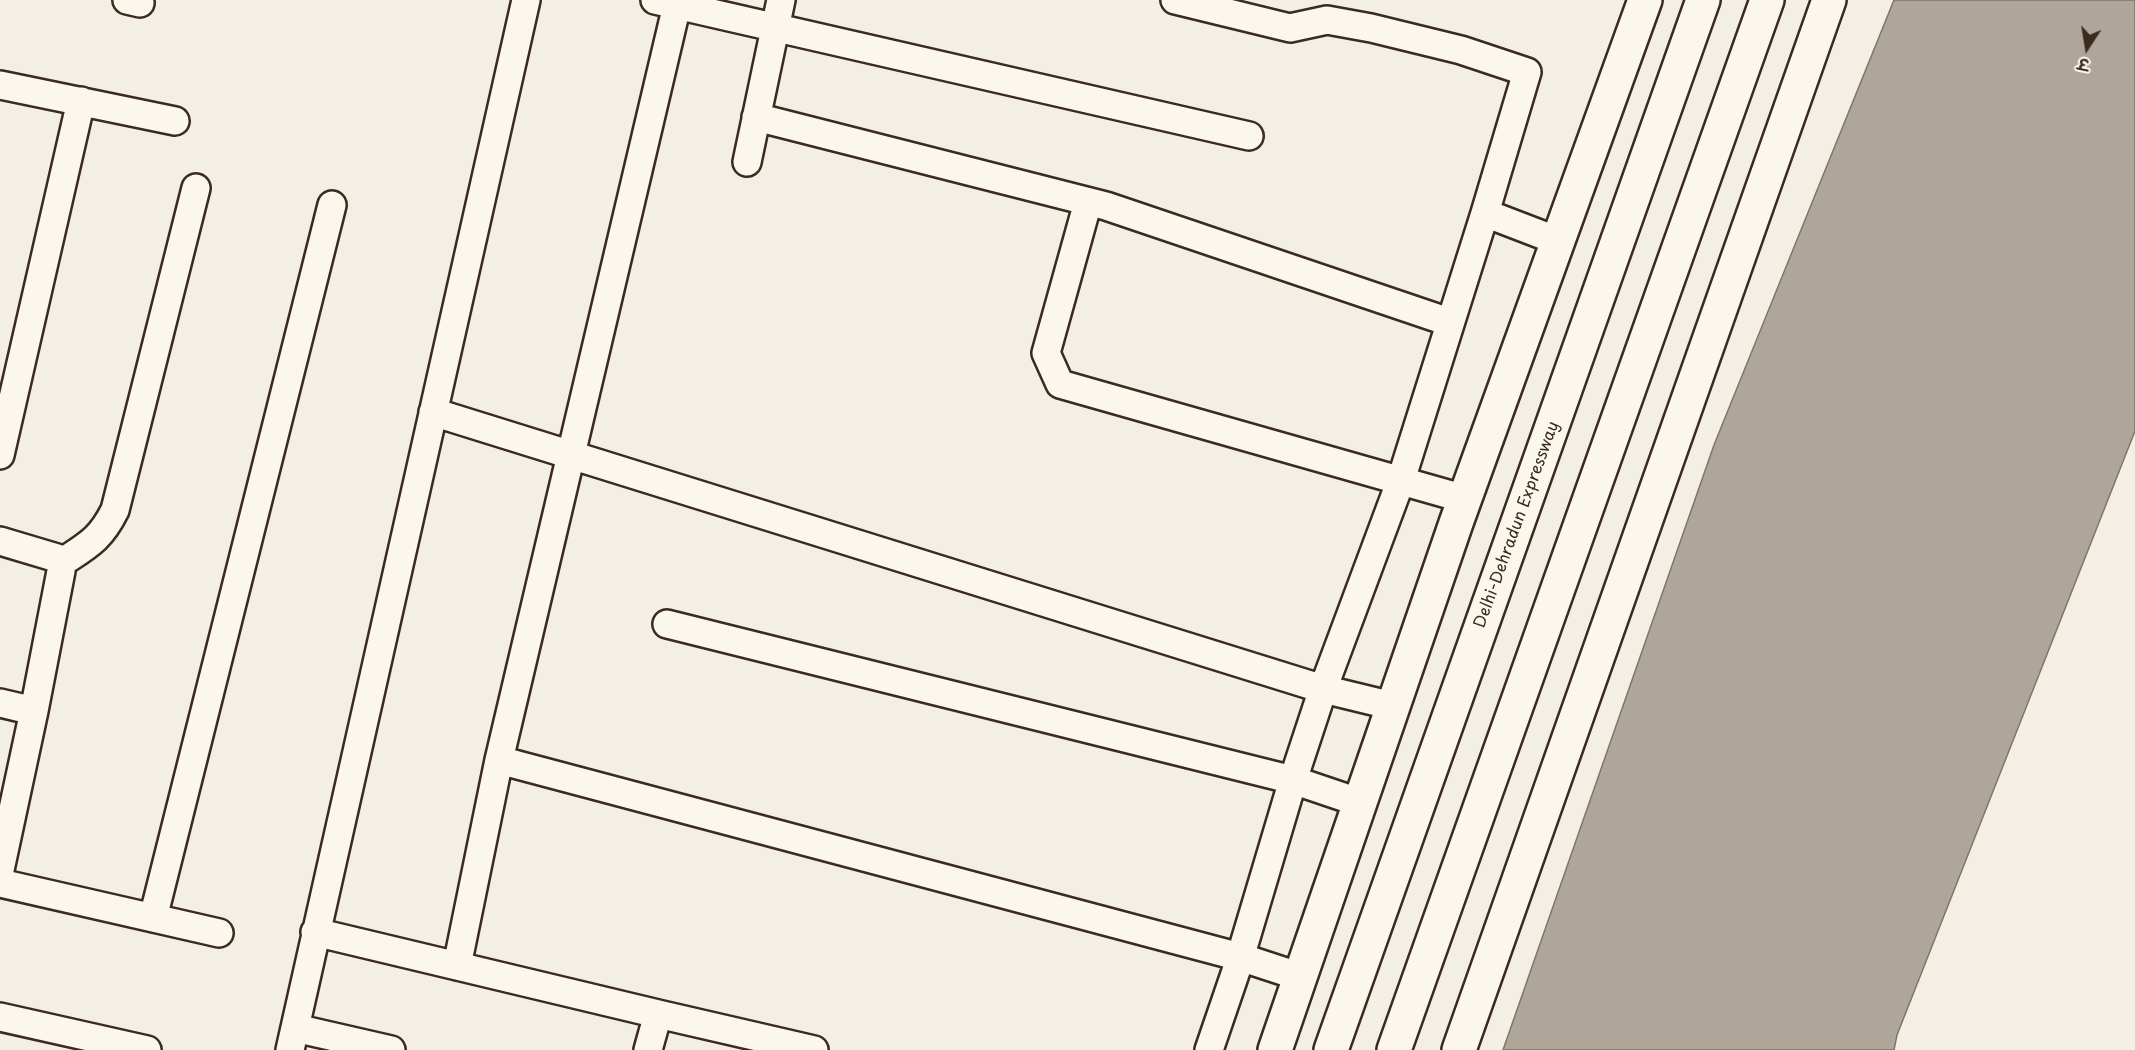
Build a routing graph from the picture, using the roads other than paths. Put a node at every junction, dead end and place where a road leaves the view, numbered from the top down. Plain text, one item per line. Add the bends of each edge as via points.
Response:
1 (526, 0) edge
2 (781, 0) edge
3 (1175, 0) edge
4 (1645, 0) edge
5 (1703, 0) edge
6 (1767, 0) edge
7 (1829, 0) edge
8 (666, 2) edge
9 (775, 27) junction
10 (0, 85) edge
11 (81, 101) junction
12 (756, 117) junction
13 (175, 121) dead end
14 (1249, 136) dead end
15 (747, 162) dead end
16 (196, 188) dead end
17 (1088, 202) junction
18 (332, 205) dead end
19 (1491, 215) junction
20 (1544, 236) junction
21 (1449, 322) junction
22 (433, 412) junction
23 (5, 415) edge
24 (0, 454) edge
25 (570, 455) junction
26 (1406, 481) junction
27 (1454, 495) junction
28 (0, 541) edge
29 (61, 563) junction
30 (668, 624) dead end
31 (1327, 690) junction
32 (0, 703) edge
33 (1381, 703) junction
34 (34, 711) junction
35 (499, 760) junction
36 (1298, 781) junction
37 (1350, 800) junction
38 (0, 870) edge
39 (0, 884) edge
40 (153, 918) junction
41 (315, 932) junction
42 (219, 933) dead end
43 (1265, 965) junction
44 (457, 966) junction
45 (658, 1014) junction
46 (0, 1017) edge
47 (292, 1039) edge
48 (147, 1050) edge
49 (391, 1050) edge
50 (648, 1050) edge
51 (814, 1050) edge
52 (1209, 1050) edge
53 (1275, 1050) edge
54 (1331, 1050) edge
55 (1394, 1050) edge
56 (1459, 1050) edge

1 - 22 street
2 - 9 street
3 - 19 street via 1290,28 1326,20 1371,28 1461,50 1527,72
4 - 20 main road
5 - 54 main road, Delhi-Dehradun Expressway
6 - 55 main road
7 - 56 main road
8 - 9 street
8 - 25 street
9 - 12 street
9 - 14 street
10 - 11 street
11 - 13 street
11 - 23 street
12 - 15 street
12 - 17 street
16 - 29 street via 115,510 105,530
17 - 21 street
17 - 26 street via 1046,353 1060,384
18 - 40 street
19 - 20 street
19 - 21 street
20 - 27 main road
21 - 26 street
22 - 25 street
22 - 41 street
23 - 24 street
25 - 31 street
25 - 35 street
26 - 27 street
26 - 31 street
27 - 33 main road
28 - 29 street via 48,554
29 - 34 street
30 - 36 street
31 - 33 street
31 - 36 street
32 - 34 street
33 - 37 main road
34 - 38 street
35 - 43 street
35 - 44 street
36 - 37 street
36 - 43 street
37 - 43 main road
39 - 40 street
40 - 42 street
41 - 44 street
41 - 47 street
43 - 52 street
43 - 53 main road
44 - 45 street
45 - 50 street
45 - 51 street
46 - 48 street
47 - 49 street

